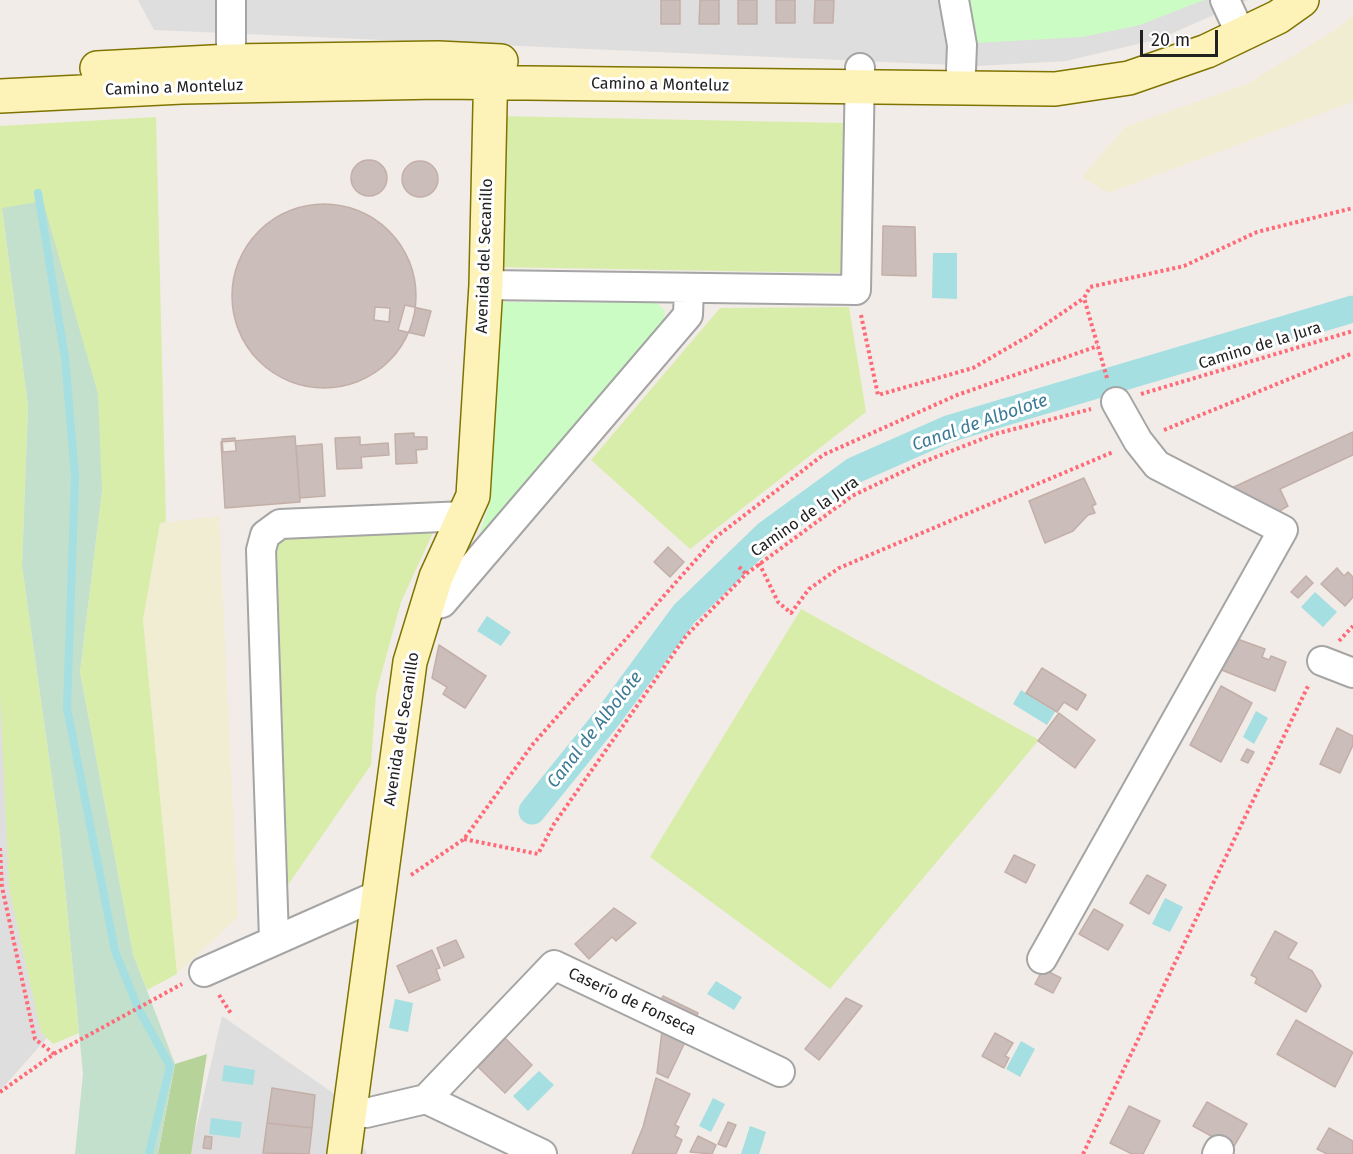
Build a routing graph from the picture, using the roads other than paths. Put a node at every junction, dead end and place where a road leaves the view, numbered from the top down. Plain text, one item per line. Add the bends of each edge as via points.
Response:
1 (231, 0) edge
2 (954, 0) edge
3 (1271, 0) edge
4 (1302, 0) edge
5 (1234, 18) edge
6 (231, 61) junction
7 (961, 69) junction
8 (490, 71) junction
9 (0, 74) edge
10 (860, 78) junction
11 (0, 96) edge
12 (486, 285) junction
13 (689, 288) junction
14 (1116, 402) road end
15 (465, 516) junction
16 (426, 607) junction
17 (1322, 661) road end
18 (1353, 673) edge
19 (378, 895) junction
20 (274, 939) junction
21 (1042, 959) dead end
22 (204, 972) road end
23 (780, 1072) dead end
24 (426, 1099) junction
25 (348, 1111) junction
26 (344, 1154) edge
27 (542, 1154) edge

1 - 6 street
2 - 7 street via 962,45
3 - 5 street, Camino a Monteluz
4 - 5 street, Camino a Monteluz via 1278,17
5 - 7 street, Camino a Monteluz via 1198,34 1085,65
5 - 10 street, Camino a Monteluz via 1208,51 1129,78 1055,89
6 - 8 street, Camino a Monteluz via 438,58
6 - 9 street, Camino a Monteluz
7 - 10 street, Camino a Monteluz
8 - 10 street, Camino a Monteluz
8 - 11 street, Camino a Monteluz
8 - 12 street, Avenida del Secanillo
10 - 13 street via 856,290
12 - 13 street
12 - 15 street, Avenida del Secanillo via 473,496
13 - 16 street via 688,315 442,603
14 - 21 street via 1157,465 1283,530
15 - 16 street, Avenida del Secanillo
15 - 20 street via 280,524 266,535 261,550
16 - 19 street, Avenida del Secanillo via 410,662
17 - 18 street
19 - 20 street
19 - 25 street, Avenida del Secanillo
20 - 22 street
23 - 24 street, Caserío de Fonseca via 554,965
24 - 25 street via 366,1113
24 - 27 street
25 - 26 street, Avenida del Secanillo

